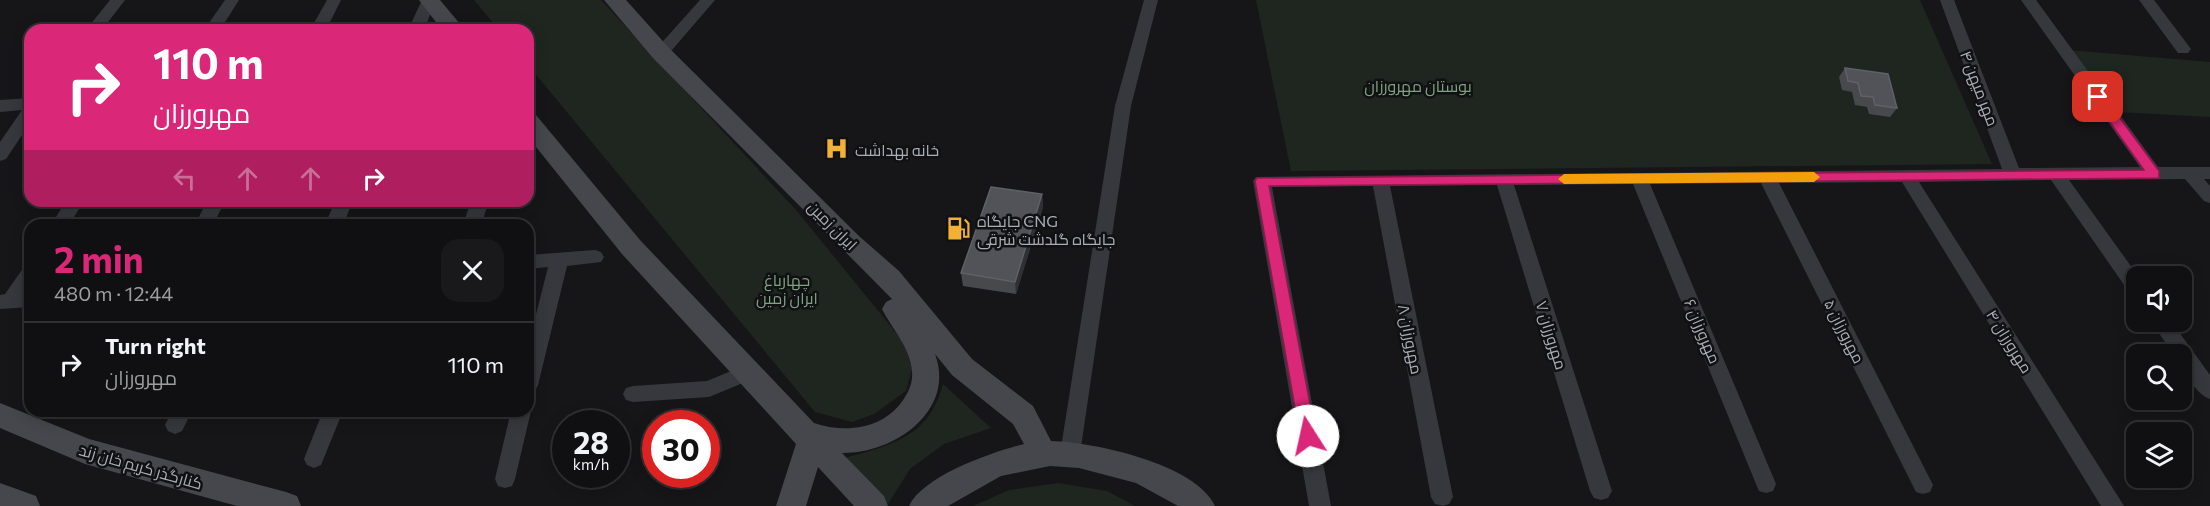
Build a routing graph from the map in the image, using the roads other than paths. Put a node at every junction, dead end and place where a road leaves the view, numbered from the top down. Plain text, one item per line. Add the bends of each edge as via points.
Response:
1 (118, 0) edge
2 (232, 0) edge
3 (334, 0) edge
4 (429, 0) edge
5 (614, 0) edge
6 (708, 0) edge
7 (1151, 0) edge
8 (1947, 0) edge
9 (2028, 0) edge
10 (2146, 0) edge
11 (99, 24) edge
12 (216, 24) edge
13 (321, 24) edge
14 (419, 24) edge
15 (449, 24) edge
16 (2183, 49) dead end
17 (661, 53) junction
18 (24, 104) edge
19 (0, 106) edge
20 (24, 120) edge
21 (534, 128) edge
22 (0, 155) edge
23 (2210, 173) edge
24 (2190, 174) junction
25 (2154, 175) junction
26 (1907, 176) junction
27 (2013, 176) junction
28 (2056, 176) junction
29 (1767, 177) junction
30 (1639, 178) junction
31 (1504, 179) junction
32 (1381, 182) junction
33 (2210, 197) edge
34 (849, 243) junction
35 (595, 257) dead end
36 (559, 260) junction
37 (534, 262) edge
38 (2126, 273) edge
39 (24, 279) edge
40 (24, 300) edge
41 (5, 302) edge
42 (2168, 332) edge
43 (534, 361) edge
44 (748, 372) junction
45 (2210, 391) edge
46 (633, 394) dead end
47 (0, 415) edge
48 (331, 417) edge
49 (520, 417) edge
50 (808, 436) junction
51 (1057, 453) junction
52 (314, 459) dead end
53 (505, 479) dead end
54 (1766, 484) dead end
55 (1923, 485) dead end
56 (1601, 491) dead end
57 (0, 496) edge
58 (1442, 497) dead end
59 (25, 506) edge
60 (286, 506) edge
61 (791, 506) edge
62 (873, 506) edge
63 (924, 506) edge
64 (1200, 506) edge
65 (1320, 506) edge
66 (2113, 506) edge

1 - 11 street
2 - 12 street
3 - 13 street
4 - 14 street
4 - 15 main road
5 - 17 main road, ایران زمین
6 - 17 street
7 - 51 street via 1123,106
8 - 27 street, مهر میهن ۴
9 - 25 street
10 - 16 street
17 - 34 main road, ایران زمین
18 - 19 street
20 - 22 street
21 - 44 main road via 631,247
23 - 24 street
24 - 25 street
24 - 33 street
25 - 28 street
26 - 27 street
26 - 29 street
26 - 66 street, مهرورزان ۴
27 - 28 street
28 - 38 street
29 - 30 street
29 - 55 street, مهرورزان ۵
30 - 31 street
30 - 54 street, مهرورزان ۶
31 - 32 street
31 - 56 street, مهرورزان ۷
32 - 58 street, مهرورزان ۸
32 - 65 street via 1262,181
34 - 50 main road via 918,342 927,380 915,409 893,430 868,440 844,442
34 - 51 main road, ایران زمین via 890,278 962,367 1023,415
35 - 36 street
36 - 37 street
36 - 43 street
39 - 41 street
40 - 41 street
42 - 45 street
44 - 46 street via 709,389
44 - 50 main road
47 - 60 main road, کنارگذر کریم خان زند via 85,452
48 - 52 street
49 - 53 street
50 - 61 main road
50 - 62 main road
51 - 63 main road via 973,475
51 - 64 main road via 1149,472
57 - 59 main road

